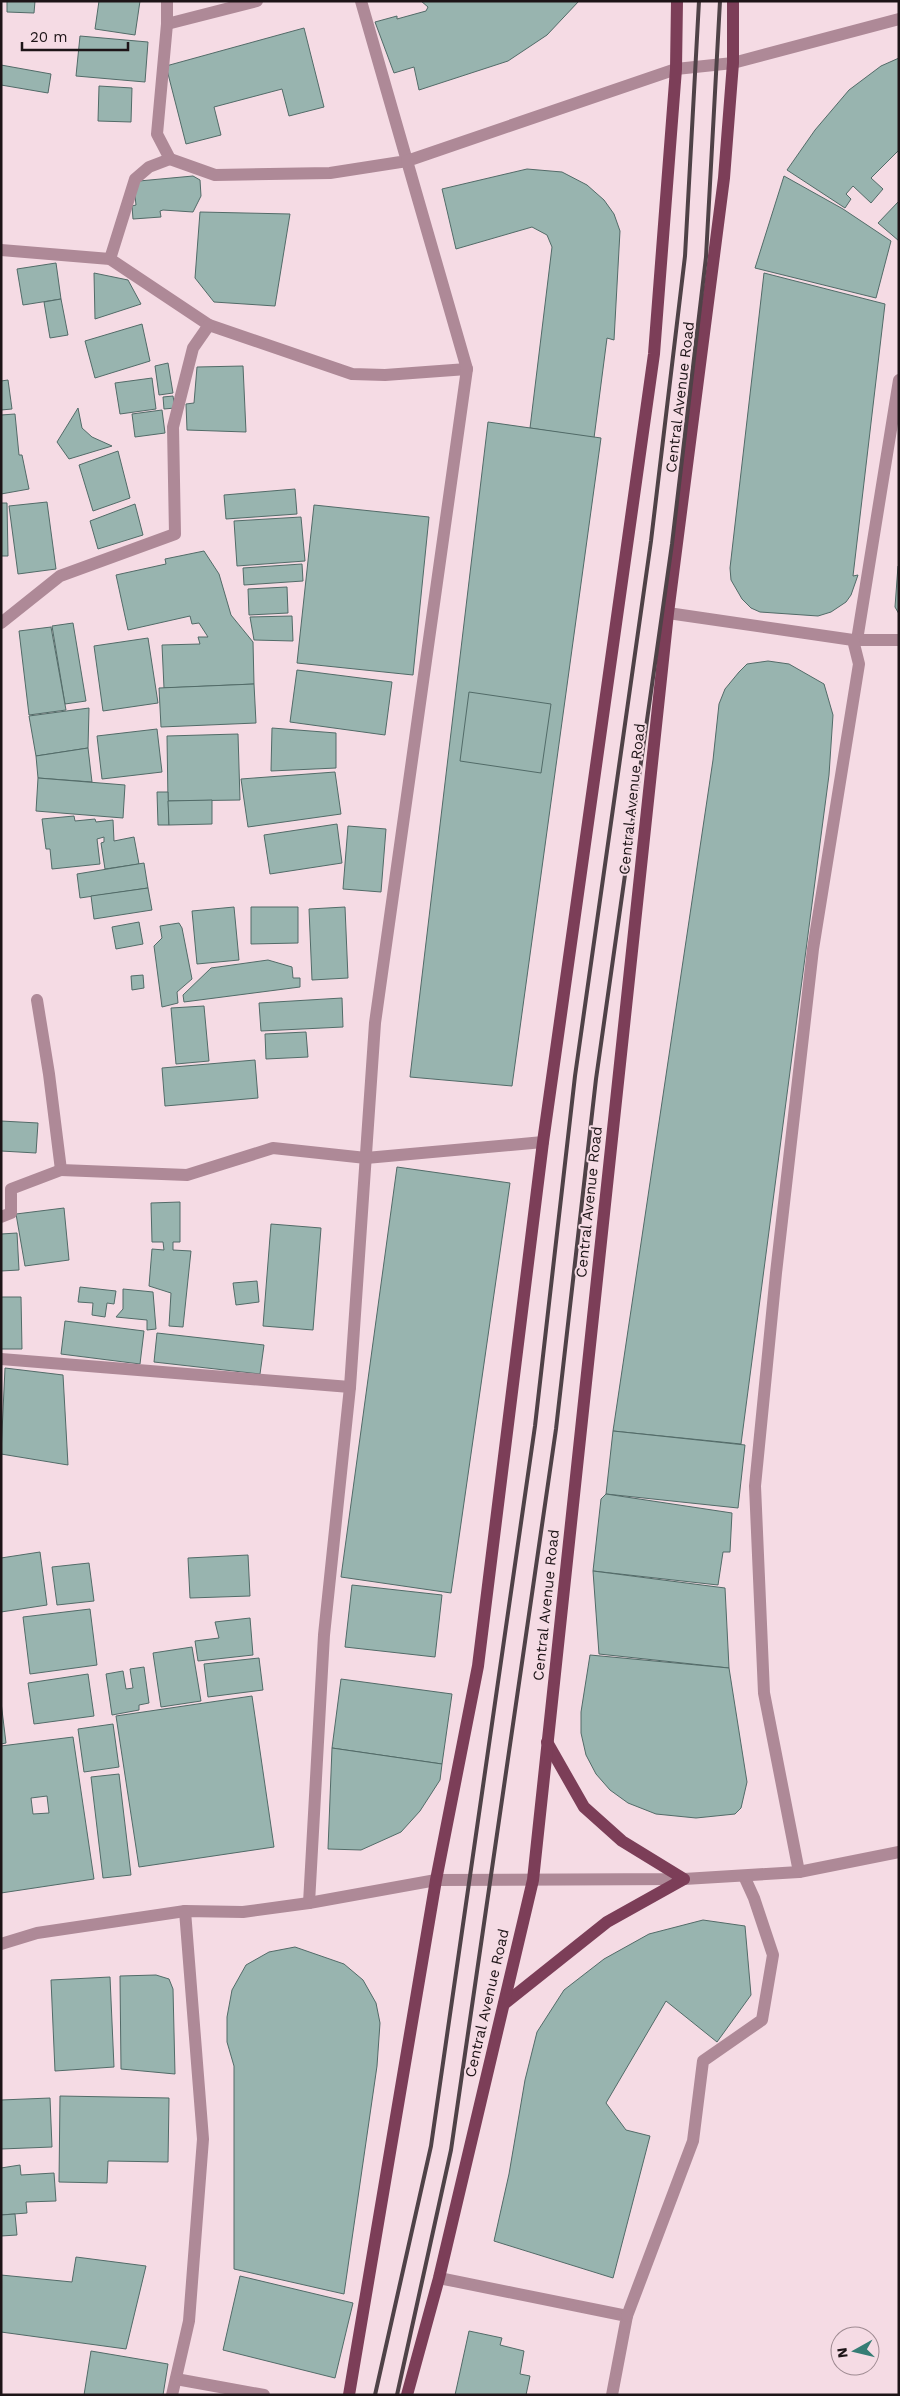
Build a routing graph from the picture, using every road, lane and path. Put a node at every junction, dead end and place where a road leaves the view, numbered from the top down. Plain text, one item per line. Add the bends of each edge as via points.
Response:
1 (167, 1) edge
2 (257, 1) edge
3 (361, 1) edge
4 (677, 1) edge
5 (733, 1) edge
6 (899, 19) edge
7 (168, 24) junction
8 (733, 63) junction
9 (676, 69) junction
10 (170, 159) junction
11 (407, 161) junction
12 (1, 250) edge
13 (110, 259) junction
14 (209, 325) junction
15 (467, 369) junction
16 (899, 380) edge
17 (668, 613) junction
18 (1, 623) edge
19 (855, 640) junction
20 (899, 640) edge
21 (37, 1000) dead end
22 (543, 1142) junction
23 (366, 1158) junction
24 (61, 1170) junction
25 (1, 1217) edge
26 (1, 1359) edge
27 (350, 1387) junction
28 (548, 1742) junction
29 (899, 1852) edge
30 (799, 1872) junction
31 (744, 1876) junction
32 (684, 1879) junction
33 (436, 1880) junction
34 (533, 1880) junction
35 (309, 1903) junction
36 (185, 1911) junction
37 (1, 1944) edge
38 (504, 2004) junction
39 (439, 2278) junction
40 (627, 2316) junction
41 (176, 2379) junction
42 (172, 2395) edge
43 (264, 2395) edge
44 (349, 2395) edge
45 (407, 2395) edge
46 (612, 2395) edge

1 - 7 street
2 - 7 street
3 - 11 street
4 - 9 main road, Central Avenue Road
5 - 8 main road, Central Avenue Road
6 - 8 street
7 - 10 street via 157,134
8 - 9 street
8 - 17 main road, Central Avenue Road via 724,178
9 - 11 street
9 - 22 main road, Central Avenue Road via 654,354
10 - 11 street via 215,176 330,173
10 - 13 street via 149,167 135,179
11 - 15 street
12 - 13 street
13 - 14 street
14 - 15 street via 352,374
14 - 18 street via 193,348 173,427 175,534 60,576
15 - 23 street via 375,1023
16 - 19 street
17 - 19 street
17 - 28 main road, Central Avenue Road
19 - 20 street
19 - 30 street via 859,664 812,959 755,1486 764,1693
21 - 24 street
22 - 23 street
22 - 33 main road, Central Avenue Road via 478,1666
23 - 24 street via 273,1148 186,1175
23 - 27 street
24 - 25 street via 10,1189 11,1213
26 - 27 street
27 - 35 street via 324,1634
28 - 32 main road via 584,1807 622,1841
28 - 34 main road, Central Avenue Road
29 - 30 street
30 - 31 street
31 - 32 street
31 - 40 street via 773,1955 762,2020 704,2061 693,2141
32 - 34 street
32 - 38 main road via 607,1922
33 - 34 street
33 - 35 street
33 - 44 main road, Central Avenue Road
34 - 38 main road, Central Avenue Road
35 - 36 street via 244,1912
36 - 37 street via 37,1933
36 - 41 street via 203,2139 189,2321
38 - 39 main road, Central Avenue Road
39 - 40 street
39 - 45 main road, Central Avenue Road
40 - 46 street
41 - 42 street
41 - 43 street

